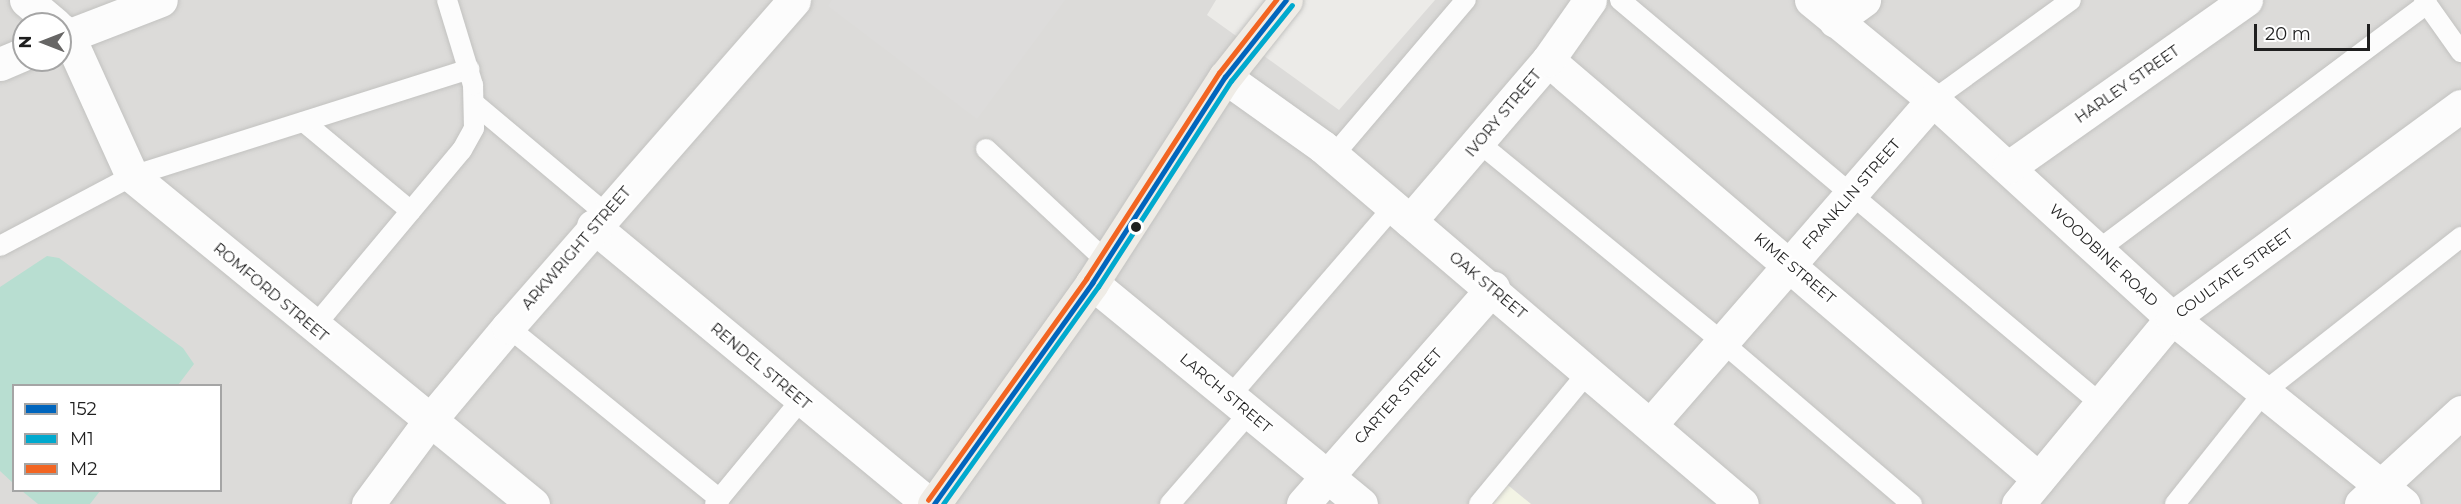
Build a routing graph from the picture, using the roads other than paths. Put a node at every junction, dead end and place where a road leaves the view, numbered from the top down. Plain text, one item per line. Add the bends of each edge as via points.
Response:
1 (26, 0) edge
2 (161, 0) edge
3 (447, 0) edge
4 (794, 0) edge
5 (1286, 0) edge
6 (1466, 0) edge
7 (1590, 0) edge
8 (1620, 0) edge
9 (1864, 0) edge
10 (2071, 0) edge
11 (2246, 0) edge
12 (2425, 2) edge
13 (1823, 10) edge
14 (39, 12) edge
15 (72, 28) edge
16 (2461, 52) edge
17 (72, 54) edge
18 (1548, 60) junction
19 (469, 69) junction
20 (1225, 77) junction
21 (1933, 100) junction
22 (475, 104) junction
23 (2461, 106) edge
24 (304, 122) junction
25 (1478, 142) junction
26 (986, 149) dead end
27 (1333, 156) junction
28 (2008, 167) junction
29 (132, 176) junction
30 (1852, 194) junction
31 (411, 211) junction
32 (1402, 214) junction
33 (599, 220) junction
34 (2461, 237) edge
35 (0, 246) edge
36 (2098, 250) junction
37 (1790, 264) junction
38 (1099, 272) junction
39 (1493, 288) junction
40 (2172, 318) junction
41 (508, 327) junction
42 (313, 328) junction
43 (1722, 342) junction
44 (1590, 371) junction
45 (2264, 392) junction
46 (801, 400) junction
47 (1240, 404) junction
48 (2101, 404) junction
49 (2461, 412) edge
50 (431, 419) junction
51 (1651, 424) junction
52 (2427, 442) junction
53 (2461, 443) edge
54 (1326, 476) junction
55 (2039, 479) junction
56 (2381, 498) edge
57 (718, 501) edge
58 (941, 501) edge
59 (368, 504) edge
60 (533, 504) edge
61 (1170, 504) edge
62 (1303, 504) edge
63 (1361, 504) edge
64 (1479, 504) edge
65 (1743, 504) edge
66 (1912, 504) edge
67 (2018, 504) edge
68 (2175, 504) edge

1 - 14 street
2 - 15 street
3 - 19 lane
4 - 33 street, ARKWRIGHT STREET
5 - 20 main road
6 - 27 lane
7 - 18 street, IVORY STREET
8 - 30 lane
9 - 13 street
10 - 21 lane
11 - 28 street, HARLEY STREET
12 - 16 lane
12 - 36 lane
13 - 21 street, WOODBINE ROAD
17 - 29 street, ROMFORD STREET
18 - 25 street, IVORY STREET
18 - 37 street, KIME STREET
19 - 22 lane
19 - 24 lane
20 - 27 street, OAK STREET
20 - 38 main road
21 - 28 street, WOODBINE ROAD
21 - 30 street, FRANKLIN STREET
22 - 31 lane via 474,128 462,150
22 - 33 lane
23 - 40 street, COULTATE STREET
24 - 29 lane
24 - 31 lane
25 - 32 street, IVORY STREET
25 - 43 lane
26 - 38 lane
27 - 32 street, OAK STREET
28 - 36 street, WOODBINE ROAD
29 - 35 lane
29 - 42 street, ROMFORD STREET
30 - 37 street, FRANKLIN STREET
30 - 48 lane
31 - 42 lane
32 - 39 street, OAK STREET
32 - 47 lane
33 - 41 street, ARKWRIGHT STREET
33 - 46 street, RENDEL STREET
34 - 45 lane
36 - 40 street, WOODBINE ROAD
37 - 43 street, FRANKLIN STREET
37 - 55 street, KIME STREET
38 - 47 street, LARCH STREET
38 - 58 main road
39 - 44 street, OAK STREET
39 - 54 street, CARTER STREET
40 - 45 street, WOODBINE ROAD
40 - 48 street, COULTATE STREET
41 - 50 street, ARKWRIGHT STREET
41 - 57 lane
42 - 50 street, ROMFORD STREET
43 - 51 street, FRANKLIN STREET
43 - 66 lane
44 - 51 street, OAK STREET
44 - 64 lane
45 - 56 street, WOODBINE ROAD
45 - 68 lane
46 - 57 lane
46 - 58 street, RENDEL STREET
47 - 54 street, LARCH STREET
47 - 61 lane
48 - 55 street, COULTATE STREET
49 - 52 street
50 - 59 street, ARKWRIGHT STREET
50 - 60 street, ROMFORD STREET
51 - 65 street, OAK STREET
52 - 53 street
52 - 56 street
54 - 62 street, CARTER STREET
54 - 63 street, LARCH STREET
55 - 67 street, COULTATE STREET

